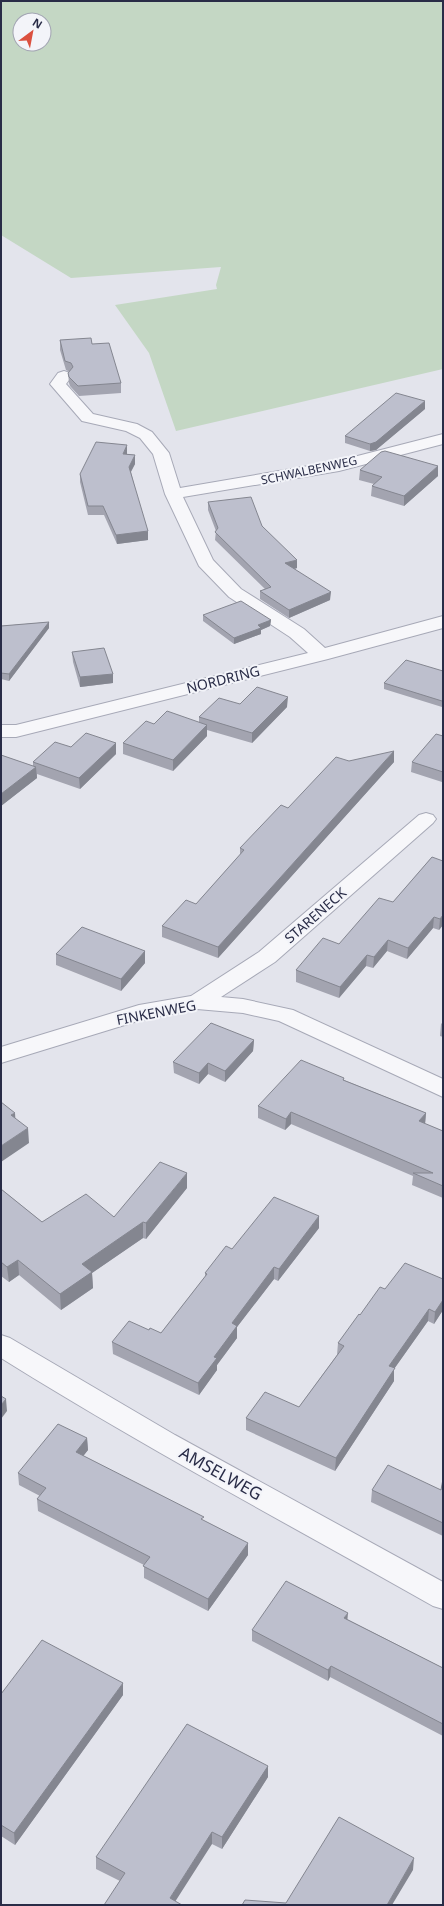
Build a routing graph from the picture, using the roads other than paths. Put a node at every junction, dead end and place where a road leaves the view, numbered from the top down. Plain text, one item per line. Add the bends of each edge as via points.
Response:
1 (64, 376) dead end
2 (443, 439) edge
3 (173, 494) junction
4 (443, 622) edge
5 (321, 655) junction
6 (1, 731) edge
7 (426, 819) dead end
8 (197, 1002) junction
9 (1, 1055) edge
10 (443, 1090) edge
11 (1, 1345) edge
12 (443, 1597) edge

1 - 3 street via 58,384 88,418 131,427 146,435 161,453
2 - 3 street, SCHWALBENWEG via 339,466
3 - 5 street via 205,562 235,593 297,633
4 - 5 street, NORDRING
5 - 6 street, NORDRING via 16,731
7 - 8 street, STARENECK via 267,957
8 - 9 street, FINKENWEG via 139,1013
8 - 10 street, FINKENWEG via 243,1006 285,1015
11 - 12 street, AMSELWEG via 189,1457

